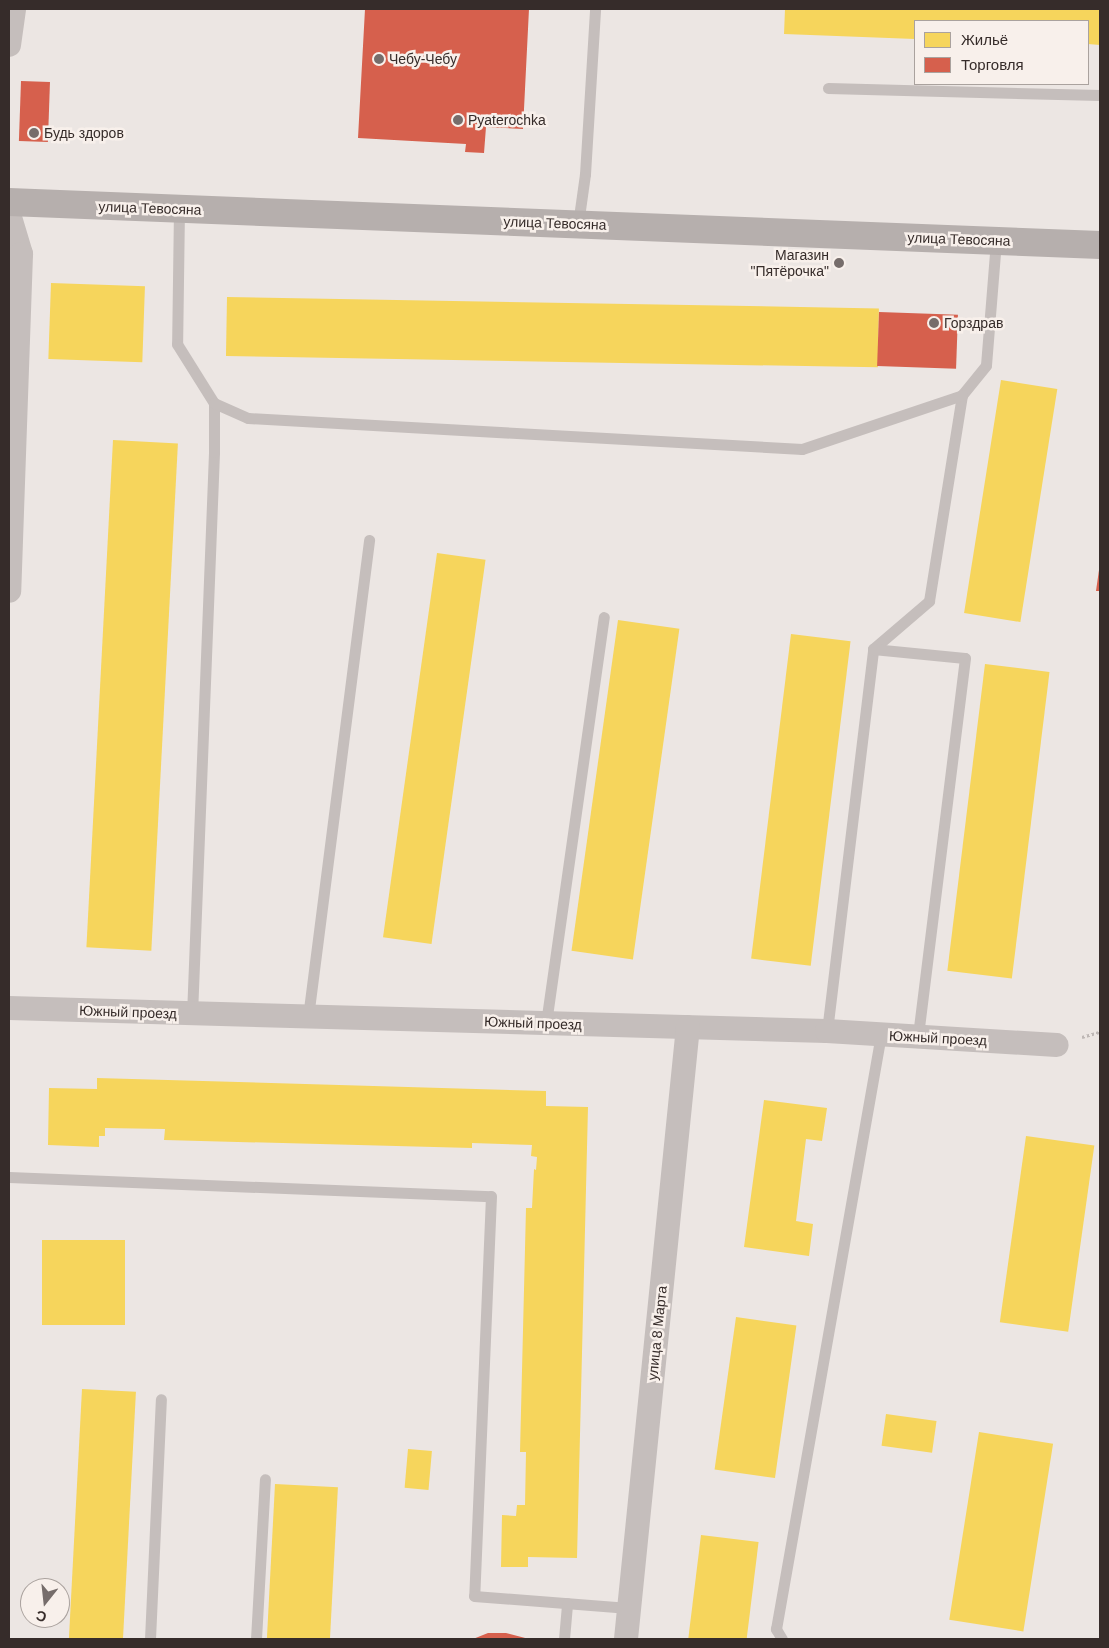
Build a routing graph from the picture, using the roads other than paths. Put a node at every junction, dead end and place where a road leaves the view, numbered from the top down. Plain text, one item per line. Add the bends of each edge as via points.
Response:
1 (595, 9) edge
2 (828, 88) dead end
3 (1100, 95) edge
4 (9, 202) edge
5 (179, 209) junction
6 (9, 214) edge
7 (578, 224) junction
8 (996, 241) junction
9 (1100, 245) edge
10 (962, 395) junction
11 (214, 403) junction
12 (370, 540) dead end
13 (9, 591) edge
14 (604, 617) dead end
15 (873, 649) junction
16 (9, 1008) edge
17 (192, 1015) junction
18 (308, 1017) junction
19 (546, 1023) junction
20 (688, 1028) junction
21 (827, 1031) junction
22 (881, 1034) junction
23 (918, 1036) junction
24 (1057, 1045) dead end
25 (9, 1177) edge
26 (161, 1399) dead end
27 (265, 1479) dead end
28 (567, 1603) junction
29 (629, 1608) junction
30 (150, 1639) edge
31 (256, 1639) edge
32 (564, 1639) edge
33 (626, 1639) edge
34 (782, 1639) edge

1 - 7 lane via 585,174
2 - 3 lane
4 - 5 main road, улица Тевосяна
5 - 7 main road, улица Тевосяна
5 - 11 lane via 177,344
6 - 13 street via 21,254
7 - 8 main road, улица Тевосяна
8 - 9 main road, улица Тевосяна
8 - 10 lane via 986,365
10 - 11 lane via 802,449 248,418
10 - 15 lane via 930,601
11 - 17 lane
12 - 18 lane
14 - 19 lane
15 - 21 lane
15 - 23 lane via 965,658
16 - 17 street, Южный проезд
17 - 18 street, Южный проезд
18 - 19 street, Южный проезд
19 - 20 street, Южный проезд
20 - 21 street, Южный проезд
20 - 29 street, улица 8 Марта
21 - 22 street, Южный проезд
22 - 23 street, Южный проезд
22 - 34 lane via 776,1629
23 - 24 street, Южный проезд
25 - 28 lane via 491,1196 474,1596
26 - 30 lane
27 - 31 lane
28 - 29 lane
28 - 32 lane
29 - 33 street, улица 8 Марта

